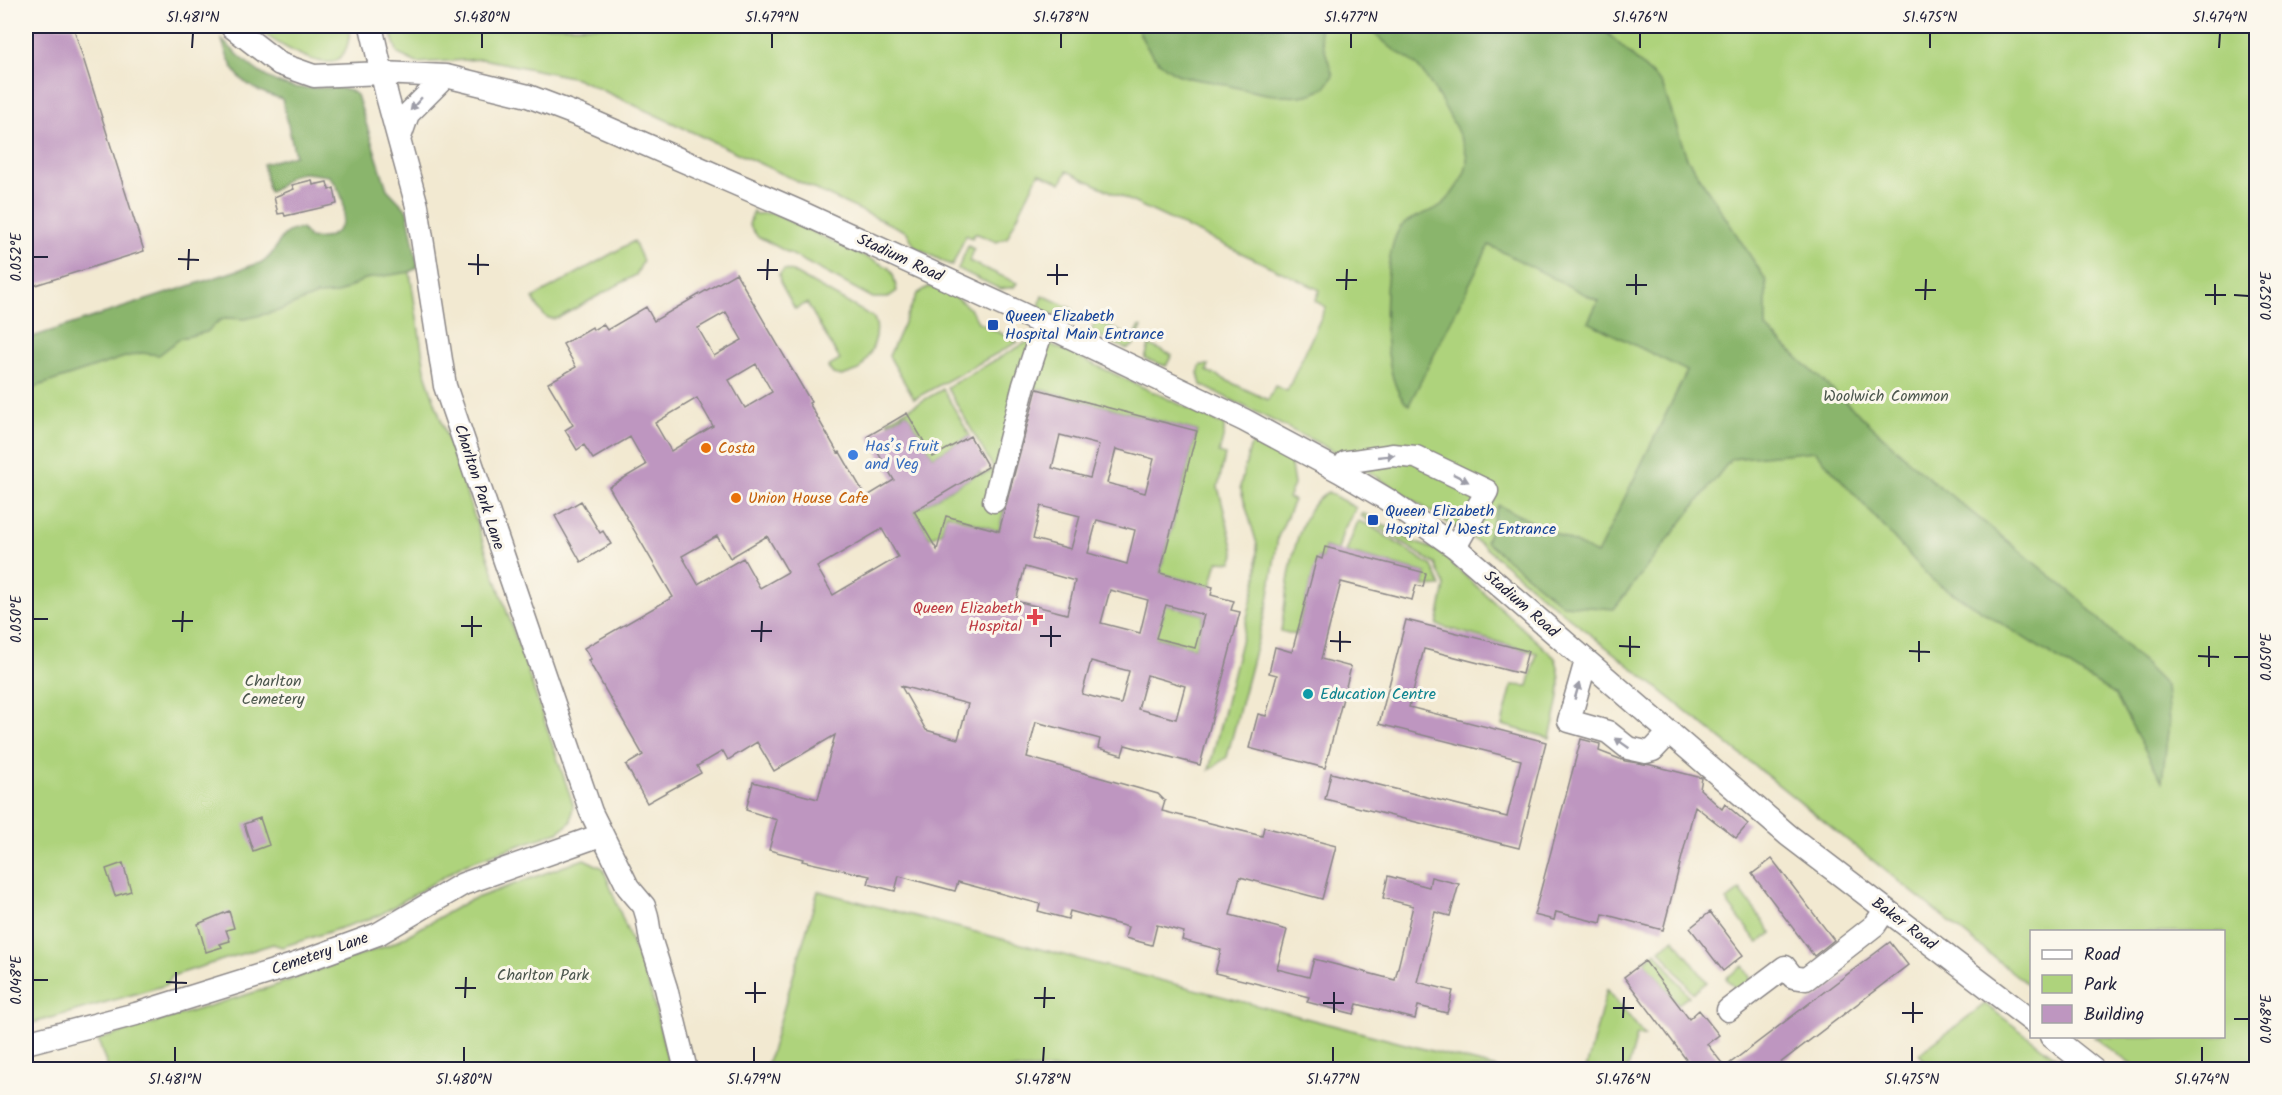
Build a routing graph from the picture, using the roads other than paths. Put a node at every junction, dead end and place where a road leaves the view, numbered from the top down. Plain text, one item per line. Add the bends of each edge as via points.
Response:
1 (231, 26) edge
2 (371, 26) edge
3 (382, 73) junction
4 (446, 76) junction
5 (399, 140) junction
6 (1044, 324) junction
7 (1341, 472) junction
8 (994, 501) dead end
9 (1455, 547) junction
10 (1586, 661) junction
11 (1670, 732) junction
12 (1776, 825) joint
13 (601, 835) junction
14 (1886, 910) junction
15 (1728, 1010) dead end
16 (2030, 1021) edge
17 (2054, 1038) edge
18 (26, 1043) edge
19 (686, 1070) edge
20 (2094, 1070) edge

1 - 3 street, Stadium Road via 290,69 327,77
2 - 3 street, Charlton Park Lane
3 - 4 street, Stadium Road
3 - 5 street, Charlton Park Lane
4 -> 5 street via 408,114
4 - 6 street, Stadium Road via 528,96 578,115
5 - 13 street, Charlton Park Lane via 417,206 445,386
6 - 7 street, Stadium Road via 1244,420
6 - 8 street
7 - 9 street, Stadium Road
7 -> 9 street via 1346,462 1392,455 1416,457 1487,491
9 - 10 street, Stadium Road
10 - 11 street, Stadium Road
11 -> 10 street via 1646,752 1628,748 1608,732 1569,721
11 - 12 street, Stadium Road
12 - 14 street, Baker Road
13 - 18 street, Cemetery Lane via 463,884 378,934 293,965 136,1014
13 - 19 street, Charlton Park Lane via 628,887 644,906
14 - 15 street via 1875,925 1806,979 1793,977 1785,967
14 - 16 street, Baker Road
17 - 20 street

